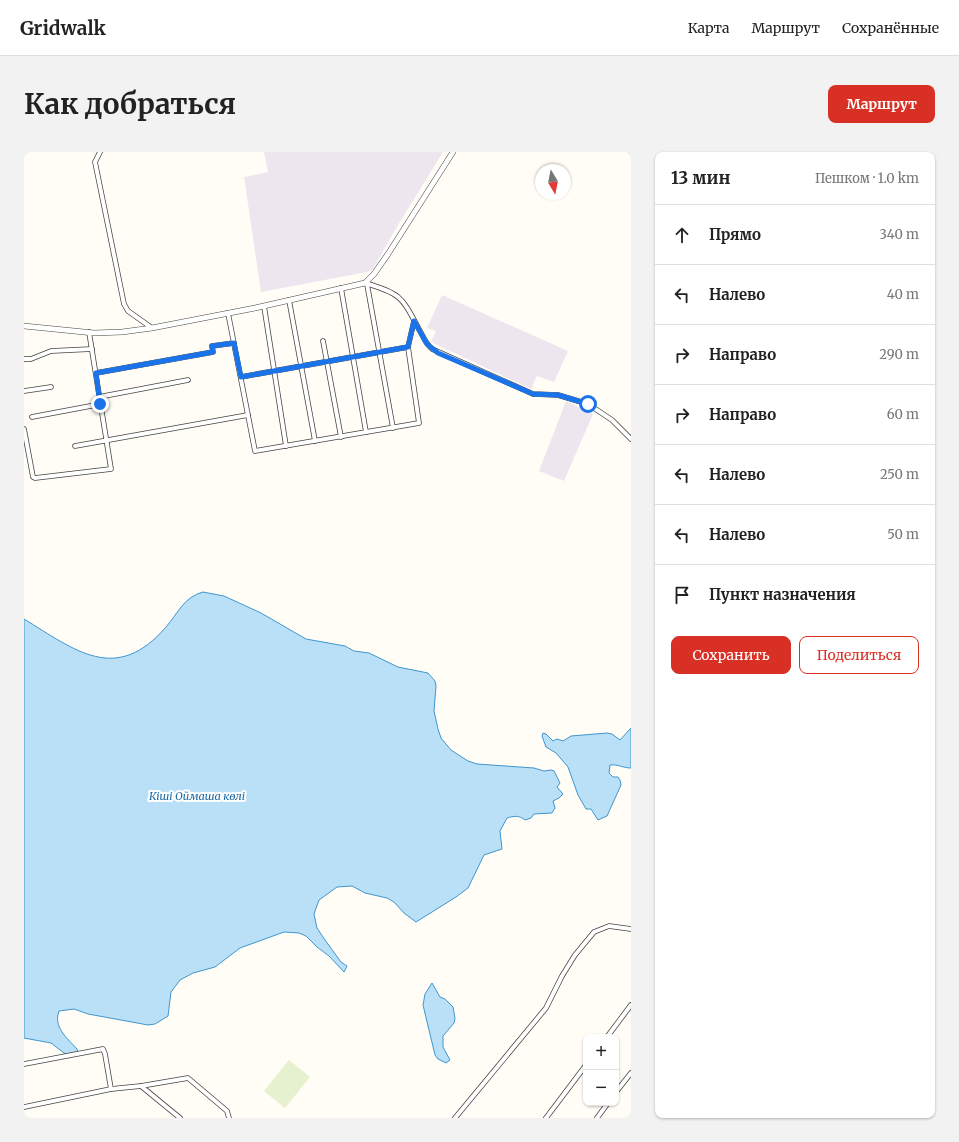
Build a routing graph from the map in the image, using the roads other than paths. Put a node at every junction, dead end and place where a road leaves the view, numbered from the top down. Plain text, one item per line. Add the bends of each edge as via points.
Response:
1 (100, 152) edge
2 (453, 152) edge
3 (366, 284) junction
4 (341, 288) junction
5 (289, 300) junction
6 (264, 306) junction
7 (228, 313) junction
8 (414, 321) junction
9 (24, 326) edge
10 (152, 328) junction
11 (89, 332) junction
12 (323, 340) dead end
13 (234, 343) junction
14 (408, 347) junction
15 (92, 349) junction
16 (379, 352) junction
17 (353, 357) junction
18 (24, 359) edge
19 (327, 361) junction
20 (301, 366) junction
21 (274, 372) junction
22 (96, 373) junction
23 (241, 377) junction
24 (188, 380) dead end
25 (51, 387) dead end
26 (24, 391) edge
27 (99, 397) junction
28 (100, 404) junction
29 (248, 415) junction
30 (32, 417) dead end
31 (393, 428) junction
32 (24, 429) edge
33 (366, 432) junction
34 (340, 437) junction
35 (631, 439) edge
36 (106, 441) junction
37 (315, 441) junction
38 (75, 446) dead end
39 (286, 446) junction
40 (631, 929) edge
41 (631, 1005) edge
42 (609, 1034) edge
43 (24, 1064) edge
44 (583, 1069) edge
45 (631, 1073) edge
46 (141, 1086) junction
47 (619, 1088) edge
48 (111, 1089) junction
49 (606, 1106) edge
50 (24, 1107) edge
51 (180, 1118) edge
52 (229, 1118) edge
53 (455, 1118) edge
54 (546, 1118) edge
55 (596, 1118) edge

1 - 10 street via 95,162 124,304 128,311
2 - 3 street
3 - 4 street
3 - 8 street via 400,298 410,310
3 - 16 street
4 - 5 street
4 - 17 street
5 - 6 street
5 - 20 street
6 - 7 street
6 - 21 street
7 - 10 street
7 - 13 street
8 - 14 street
8 - 35 street via 427,344 438,353 533,394 558,395 588,404 612,420
9 - 11 street
10 - 11 street via 122,332
11 - 15 street
12 - 19 street
13 - 22 street via 212,346 213,352
13 - 23 street
14 - 16 street
14 - 31 street via 419,423
15 - 18 street via 51,352
15 - 22 street
16 - 17 street
16 - 31 street
17 - 19 street
17 - 33 street
19 - 20 street
19 - 34 street
20 - 21 street
20 - 37 street
21 - 23 street
21 - 39 street
22 - 27 street
23 - 29 street
24 - 27 street
25 - 26 street
27 - 28 street
28 - 30 street
28 - 36 street
29 - 36 street
29 - 39 street via 256,451
31 - 33 street
32 - 36 street via 35,478 111,469
33 - 34 street
34 - 37 street
36 - 38 street
37 - 39 street
40 - 53 street via 609,926 594,932 575,955 546,1008
41 - 42 street
43 - 48 street via 103,1049
44 - 54 street
45 - 47 street
46 - 48 street
46 - 51 street
46 - 52 street via 188,1078 227,1111
48 - 50 street
49 - 55 street

